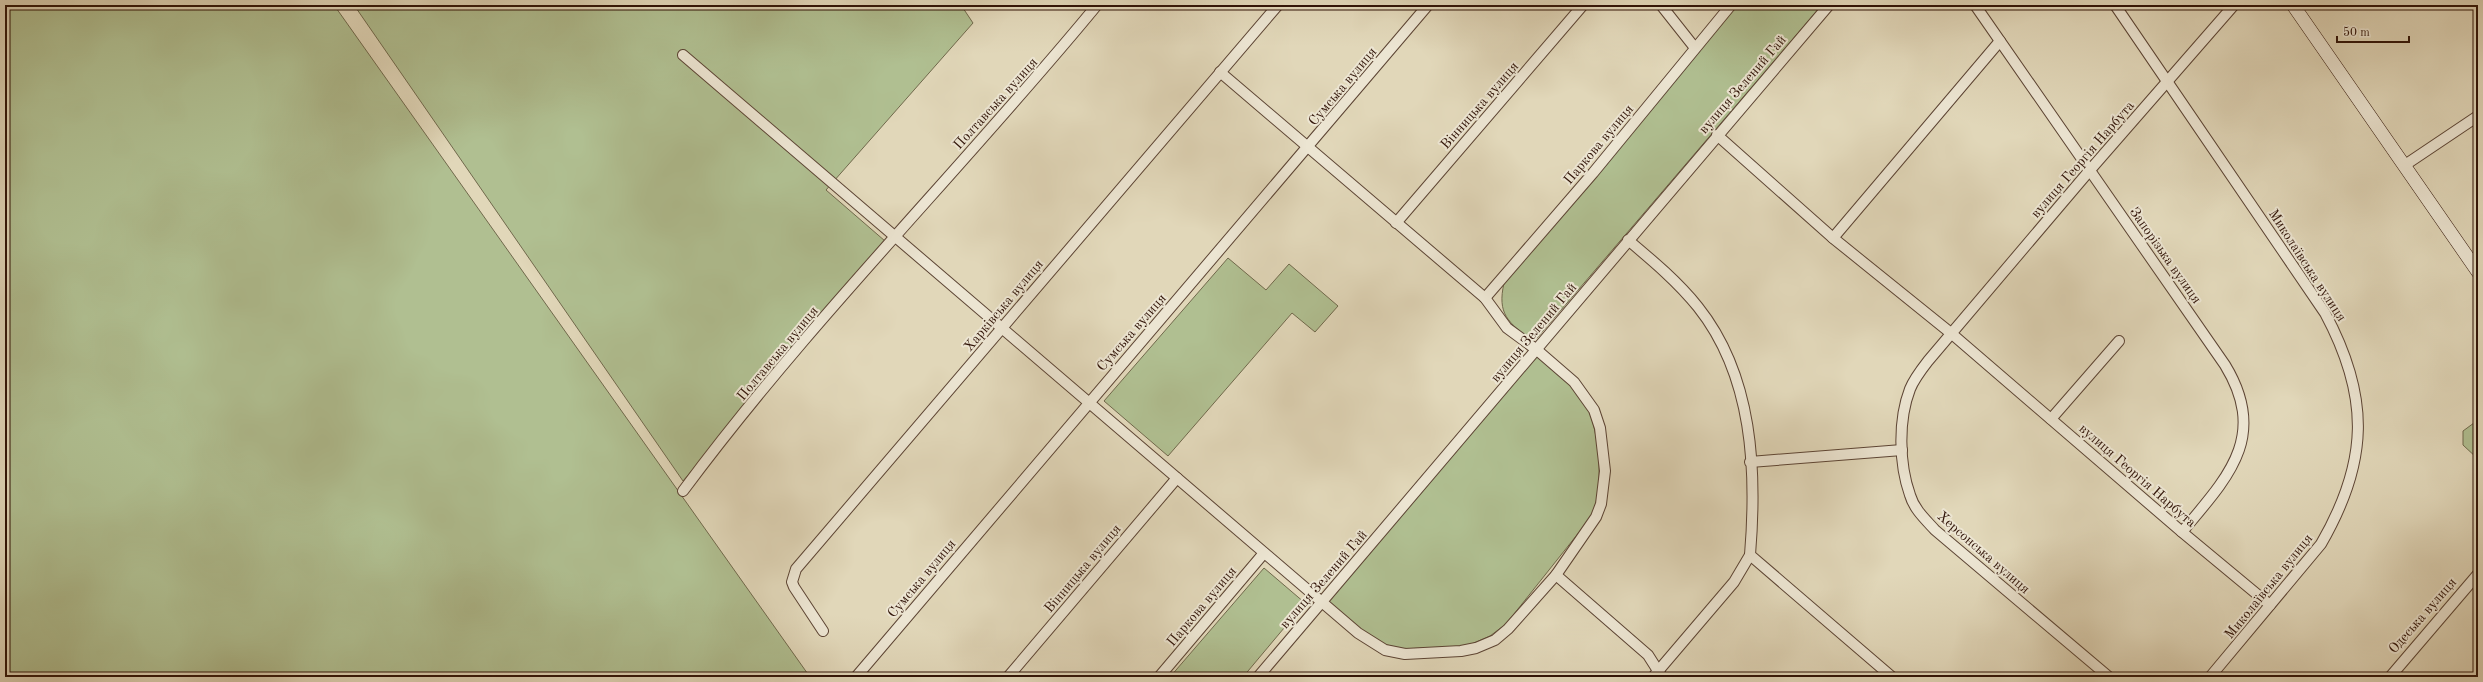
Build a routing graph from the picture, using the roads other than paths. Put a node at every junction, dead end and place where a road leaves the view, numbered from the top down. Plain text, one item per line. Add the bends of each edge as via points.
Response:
1 (1097, 5) edge
2 (1278, 5) edge
3 (1428, 5) edge
4 (1583, 5) edge
5 (1661, 5) edge
6 (1730, 5) edge
7 (1829, 5) edge
8 (1974, 5) edge
9 (2116, 5) edge
10 (2234, 5) edge
11 (2293, 5) edge
12 (2000, 41) junction
13 (1695, 48) junction
14 (683, 55) dead end
15 (1220, 72) junction
16 (2168, 81) junction
17 (2478, 116) edge
18 (1716, 135) junction
19 (1308, 148) junction
20 (2405, 165) junction
21 (2090, 170) junction
22 (1396, 223) junction
23 (895, 236) junction
24 (1834, 238) junction
25 (1628, 240) junction
26 (2478, 272) edge
27 (1485, 298) junction
28 (1002, 328) junction
29 (1952, 334) junction
30 (2119, 341) dead end
31 (1537, 350) junction
32 (1090, 401) junction
33 (2051, 419) junction
34 (1902, 450) junction
35 (1750, 462) junction
36 (1177, 478) junction
37 (683, 491) dead end
38 (2182, 532) junction
39 (1264, 553) junction
40 (1750, 555) junction
41 (2478, 574) edge
42 (1556, 575) junction
43 (1322, 604) junction
44 (2270, 605) junction
45 (824, 631) dead end
46 (1658, 675) edge
47 (856, 677) edge
48 (1008, 677) edge
49 (1159, 677) edge
50 (1258, 677) edge
51 (1892, 677) edge
52 (2108, 677) edge
53 (2210, 677) edge
54 (2390, 677) edge

1 - 23 street, Полтавська вулиця via 1039,75
2 - 15 street, Харківська вулиця
3 - 19 street, Сумська вулиця
4 - 22 street, Вінницька вулиця
5 - 13 street
6 - 13 street, Паркова вулиця
7 - 18 street, вулиця Зелений Гай
8 - 12 street, Запорізька вулиця
9 - 16 street, Миколаївська вулиця
10 - 16 street, вулиця Георгія Нарбута
11 - 20 main road
12 - 21 street, Запорізька вулиця
12 - 24 street
13 - 27 street, Паркова вулиця via 1594,172
14 - 23 street
15 - 19 street
15 - 28 street, Харківська вулиця
16 - 21 street, вулиця Георгія Нарбута
16 - 44 street, Миколаївська вулиця via 2325,314 2347,359 2353,378 2357,400 2358,437 2356,459 2344,501 2321,544
17 - 20 street
18 - 24 street, вулиця Георгія Нарбута
18 - 25 street, вулиця Зелений Гай
19 - 22 street
19 - 32 street, Сумська вулиця
20 - 26 main road
21 - 29 street, вулиця Георгія Нарбута
21 - 38 street, Запорізька вулиця via 2225,365 2241,397 2244,414 2238,452 2219,487
22 - 27 street
23 - 28 street
23 - 37 street, Полтавська вулиця via 717,446
24 - 29 street, вулиця Георгія Нарбута
25 - 31 street, вулиця Зелений Гай
25 - 35 street via 1681,287 1714,331 1737,376 1746,417
27 - 31 street via 1507,328
28 - 32 street
28 - 45 street, Харківська вулиця via 796,569 792,582 794,587
29 - 33 street, вулиця Георгія Нарбута
29 - 34 street, Херсонська вулиця via 1917,375 1910,389 1904,410
30 - 33 street
31 - 42 street via 1574,382 1594,410 1600,428 1604,464 1604,488 1596,517
31 - 43 street, вулиця Зелений Гай
32 - 36 street
32 - 47 street, Сумська вулиця
33 - 38 street, вулиця Георгія Нарбута
34 - 35 street
34 - 52 street, Херсонська вулиця via 1910,496 1920,514 1935,530
35 - 40 street
36 - 39 street
36 - 48 street, Вінницька вулиця
38 - 44 street, вулиця Георгія Нарбута
39 - 43 street
39 - 49 street, Паркова вулиця
40 - 46 street via 1734,582
40 - 51 street
41 - 54 street, Одеська вулиця
42 - 43 street via 1508,629 1494,640 1461,651 1410,654 1385,650 1358,633
42 - 46 street via 1648,655
43 - 50 street, вулиця Зелений Гай
44 - 53 street, Миколаївська вулиця

